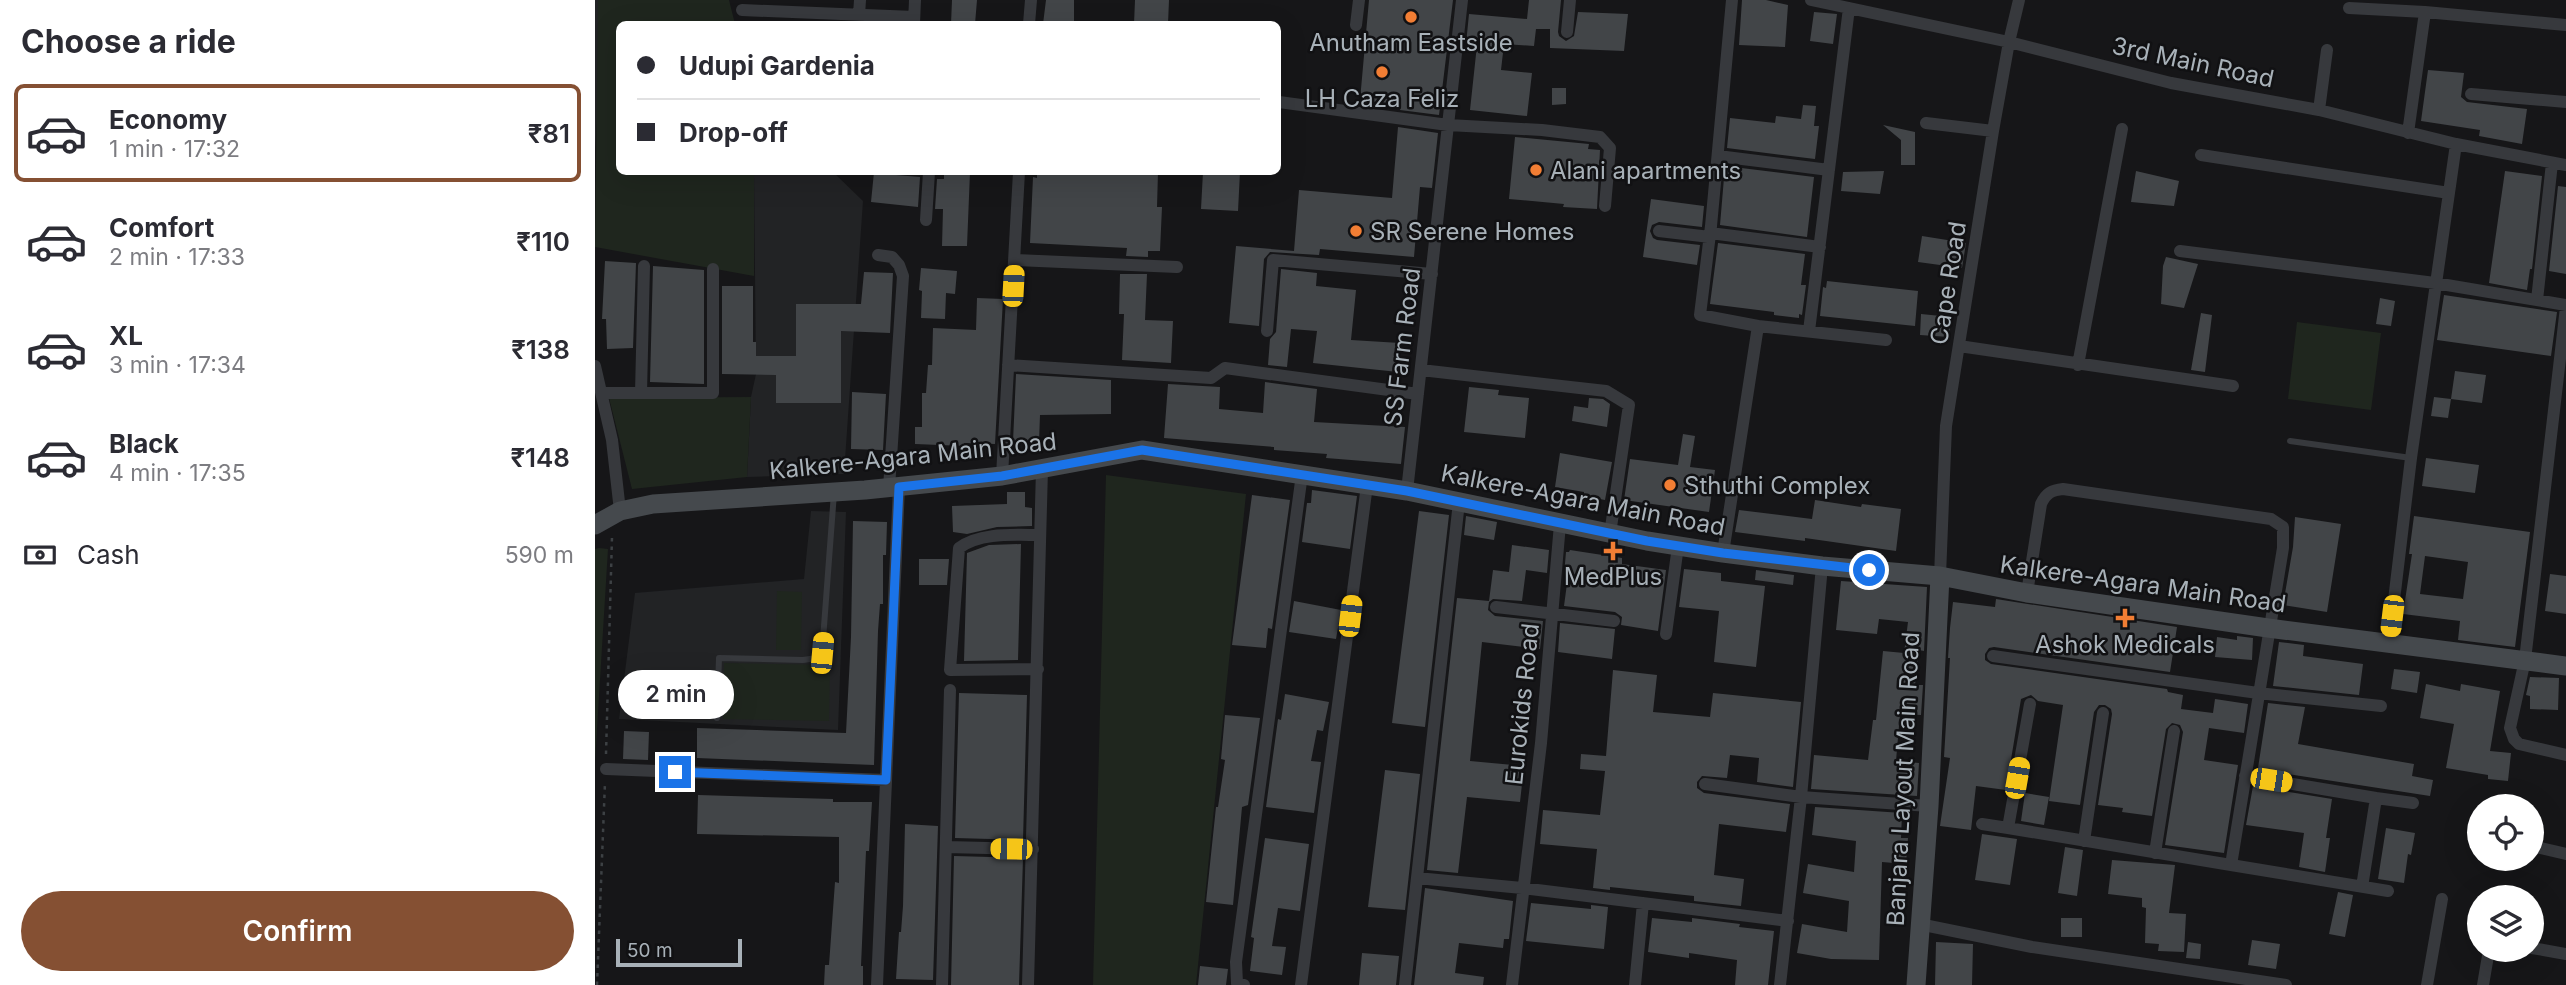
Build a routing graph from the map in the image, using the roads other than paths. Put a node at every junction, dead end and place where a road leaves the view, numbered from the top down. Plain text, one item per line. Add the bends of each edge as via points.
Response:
1 (860, 0) edge
2 (915, 0) edge
3 (1031, 0) edge
4 (1359, 0) edge
5 (1462, 0) edge
6 (1570, 0) edge
7 (1732, 0) edge
8 (1811, 0) edge
9 (2019, 0) edge
10 (792, 6) edge
11 (1849, 8) junction
12 (2349, 9) dead end
13 (742, 10) dead end
14 (2425, 12) junction
15 (859, 15) junction
16 (806, 18) edge
17 (914, 21) edge
18 (1029, 21) edge
19 (1356, 25) dead end
20 (2566, 25) edge
21 (1567, 32) dead end
22 (2009, 42) junction
23 (2327, 50) dead end
24 (2471, 93) dead end
25 (1281, 102) edge
26 (2566, 102) edge
27 (2319, 110) junction
28 (1926, 123) dead end
29 (1448, 125) junction
30 (2122, 129) dead end
31 (1993, 131) junction
32 (2409, 133) junction
33 (2456, 144) junction
34 (2201, 155) dead end
35 (1718, 156) junction
36 (2552, 163) junction
37 (2566, 165) edge
38 (1829, 170) junction
39 (929, 175) edge
40 (1019, 175) edge
41 (2449, 193) junction
42 (1605, 205) dead end
43 (926, 220) dead end
44 (1659, 231) dead end
45 (1710, 235) junction
46 (1820, 247) junction
47 (2180, 251) dead end
48 (879, 255) dead end
49 (1014, 260) junction
50 (644, 265) dead end
51 (1177, 267) dead end
52 (713, 269) dead end
53 (1432, 274) junction
54 (2435, 283) junction
55 (2537, 300) junction
56 (2566, 306) edge
57 (1758, 326) junction
58 (1267, 331) dead end
59 (1809, 331) junction
60 (1886, 340) dead end
61 (1959, 346) junction
62 (1007, 365) junction
63 (2078, 365) junction
64 (595, 366) edge
65 (1421, 370) junction
66 (2233, 386) dead end
67 (602, 393) junction
68 (641, 393) junction
69 (1418, 394) junction
70 (601, 413) edge
71 (2290, 441) dead end
72 (2411, 458) junction
73 (1042, 469) junction
74 (1302, 474) junction
75 (1002, 476) junction
76 (1367, 485) junction
77 (894, 487) junction
78 (834, 491) junction
79 (1407, 491) junction
80 (1459, 502) junction
81 (608, 517) edge
82 (1560, 524) junction
83 (1610, 534) junction
84 (1040, 535) junction
85 (1678, 546) junction
86 (1723, 553) junction
87 (1822, 566) junction
88 (1940, 576) junction
89 (2027, 593) junction
90 (1496, 607) dead end
91 (1552, 613) junction
92 (1614, 621) dead end
93 (2268, 628) junction
94 (1666, 634) dead end
95 (2389, 642) junction
96 (1993, 656) dead end
97 (2525, 660) junction
98 (2566, 666) edge
99 (1038, 669) junction
100 (950, 690) dead end
101 (2258, 693) junction
102 (2030, 704) dead end
103 (2381, 706) dead end
104 (2103, 713) dead end
105 (717, 718) dead end
106 (2174, 731) dead end
107 (2566, 755) edge
108 (606, 769) road end
109 (2245, 776) junction
110 (886, 780) junction
111 (1705, 784) dead end
112 (1801, 797) junction
113 (2376, 798) junction
114 (2413, 803) dead end
115 (1929, 806) junction
116 (1982, 824) dead end
117 (2008, 828) junction
118 (2084, 841) junction
119 (946, 847) junction
120 (1033, 849) junction
121 (2544, 849) edge
122 (2155, 853) junction
123 (2566, 854) edge
124 (2231, 865) junction
125 (1417, 878) junction
126 (2362, 887) junction
127 (1522, 888) junction
128 (2388, 891) dead end
129 (2442, 899) dead end
130 (1643, 903) junction
131 (1788, 921) junction
132 (1919, 923) junction
133 (2544, 950) edge
134 (2566, 954) edge
135 (2487, 962) edge
136 (877, 985) edge
137 (943, 985) edge
138 (1028, 985) edge
139 (1244, 985) edge
140 (1301, 985) edge
141 (1405, 985) edge
142 (1512, 985) edge
143 (1635, 985) edge
144 (1780, 985) edge
145 (1916, 985) edge
146 (2286, 985) edge
147 (2427, 985) edge
148 (2483, 985) edge

1 - 15 street
2 - 17 street
3 - 18 street
4 - 19 street
5 - 29 street, SS Farm Road
6 - 21 street
7 - 35 street
8 - 11 street, 3rd Main Road
9 - 22 street, Cape Road
10 - 13 street
10 - 16 street
11 - 22 street, 3rd Main Road
11 - 38 street
12 - 14 street
14 - 20 street
14 - 32 street
15 - 16 street
15 - 17 street
22 - 27 street, 3rd Main Road via 2171,83
22 - 31 street, Cape Road
23 - 27 street
24 - 26 street
25 - 29 street
27 - 32 street, 3rd Main Road
28 - 31 street
29 - 42 street via 1600,137 1610,148
29 - 53 street, SS Farm Road
30 - 63 street
31 - 61 street, Cape Road
32 - 33 street, 3rd Main Road
33 - 36 street, 3rd Main Road
33 - 41 street
34 - 41 street
35 - 38 street
35 - 45 street
36 - 37 street, 3rd Main Road
36 - 55 street
38 - 46 street
39 - 43 street
40 - 49 street
41 - 54 street
44 - 45 street
45 - 46 street
45 - 57 street via 1700,315
46 - 59 street
47 - 54 street
48 - 77 street via 892,257 903,276
49 - 51 street
49 - 62 street
50 - 68 street
52 - 68 street via 713,393
53 - 58 street via 1273,260
53 - 65 street, SS Farm Road
54 - 55 street
54 - 72 street
55 - 56 street
56 - 97 street
57 - 59 street
57 - 86 street
59 - 60 street
61 - 63 street
61 - 88 street, Cape Road via 1946,426
62 - 69 street via 1211,377 1225,368
62 - 75 street
63 - 66 street
64 - 67 street
65 - 69 street, SS Farm Road
65 - 83 street via 1606,391 1629,405
67 - 68 street
67 - 70 street
69 - 79 street, SS Farm Road
70 - 81 street
71 - 72 lane
72 - 95 street
73 - 74 street, Kalkere-Agara Main Road via 1142,450
73 - 75 street, Kalkere-Agara Main Road
73 - 84 street
74 - 76 street, Kalkere-Agara Main Road
74 - 139 street via 1236,962 1237,983
75 - 77 street, Kalkere-Agara Main Road
76 - 79 street, Kalkere-Agara Main Road
76 - 140 street
77 - 78 street, Kalkere-Agara Main Road
77 - 110 street
78 - 81 street, Kalkere-Agara Main Road via 653,504
78 - 105 lane via 822,653 803,660 719,658
79 - 80 street, Kalkere-Agara Main Road
80 - 82 street, Kalkere-Agara Main Road
80 - 125 street
82 - 83 street, Kalkere-Agara Main Road
82 - 91 street, Eurokids Road
83 - 85 street, Kalkere-Agara Main Road
84 - 99 street
84 - 99 street via 1005,535 967,542 959,548 950,670
85 - 86 street, Kalkere-Agara Main Road
85 - 94 street
86 - 87 street, Kalkere-Agara Main Road
87 - 88 street, Kalkere-Agara Main Road
87 - 112 street
88 - 89 street, Kalkere-Agara Main Road
88 - 115 street, Banjara Layout Main Road
89 - 93 street, Kalkere-Agara Main Road
89 - 93 street via 2042,504 2050,492 2063,489 2278,522 2283,527 2283,548
90 - 91 street
91 - 92 street
91 - 127 street, Eurokids Road
93 - 95 street, Kalkere-Agara Main Road
93 - 101 street
95 - 97 street, Kalkere-Agara Main Road
96 - 101 street
97 - 98 street, Kalkere-Agara Main Road
97 - 107 street via 2511,734 2519,744
99 - 120 street
100 - 119 street
101 - 103 street
101 - 109 street
102 - 117 street
104 - 118 street
106 - 122 street
108 - 110 street
109 - 113 street
109 - 124 street
110 - 136 street
111 - 112 street
112 - 115 street
112 - 131 street
113 - 114 street
113 - 126 street
115 - 132 street, Banjara Layout Main Road
116 - 117 street
117 - 118 street
118 - 122 street
119 - 120 street
119 - 137 street
120 - 138 street
121 - 123 street
122 - 124 street
124 - 126 street
125 - 127 street
125 - 141 street
126 - 128 street
127 - 130 street
127 - 142 street, Eurokids Road
129 - 147 street
130 - 131 street
130 - 143 street
131 - 144 street
132 - 145 street, Banjara Layout Main Road
132 - 146 street via 2032,947
133 - 134 street
135 - 148 street

